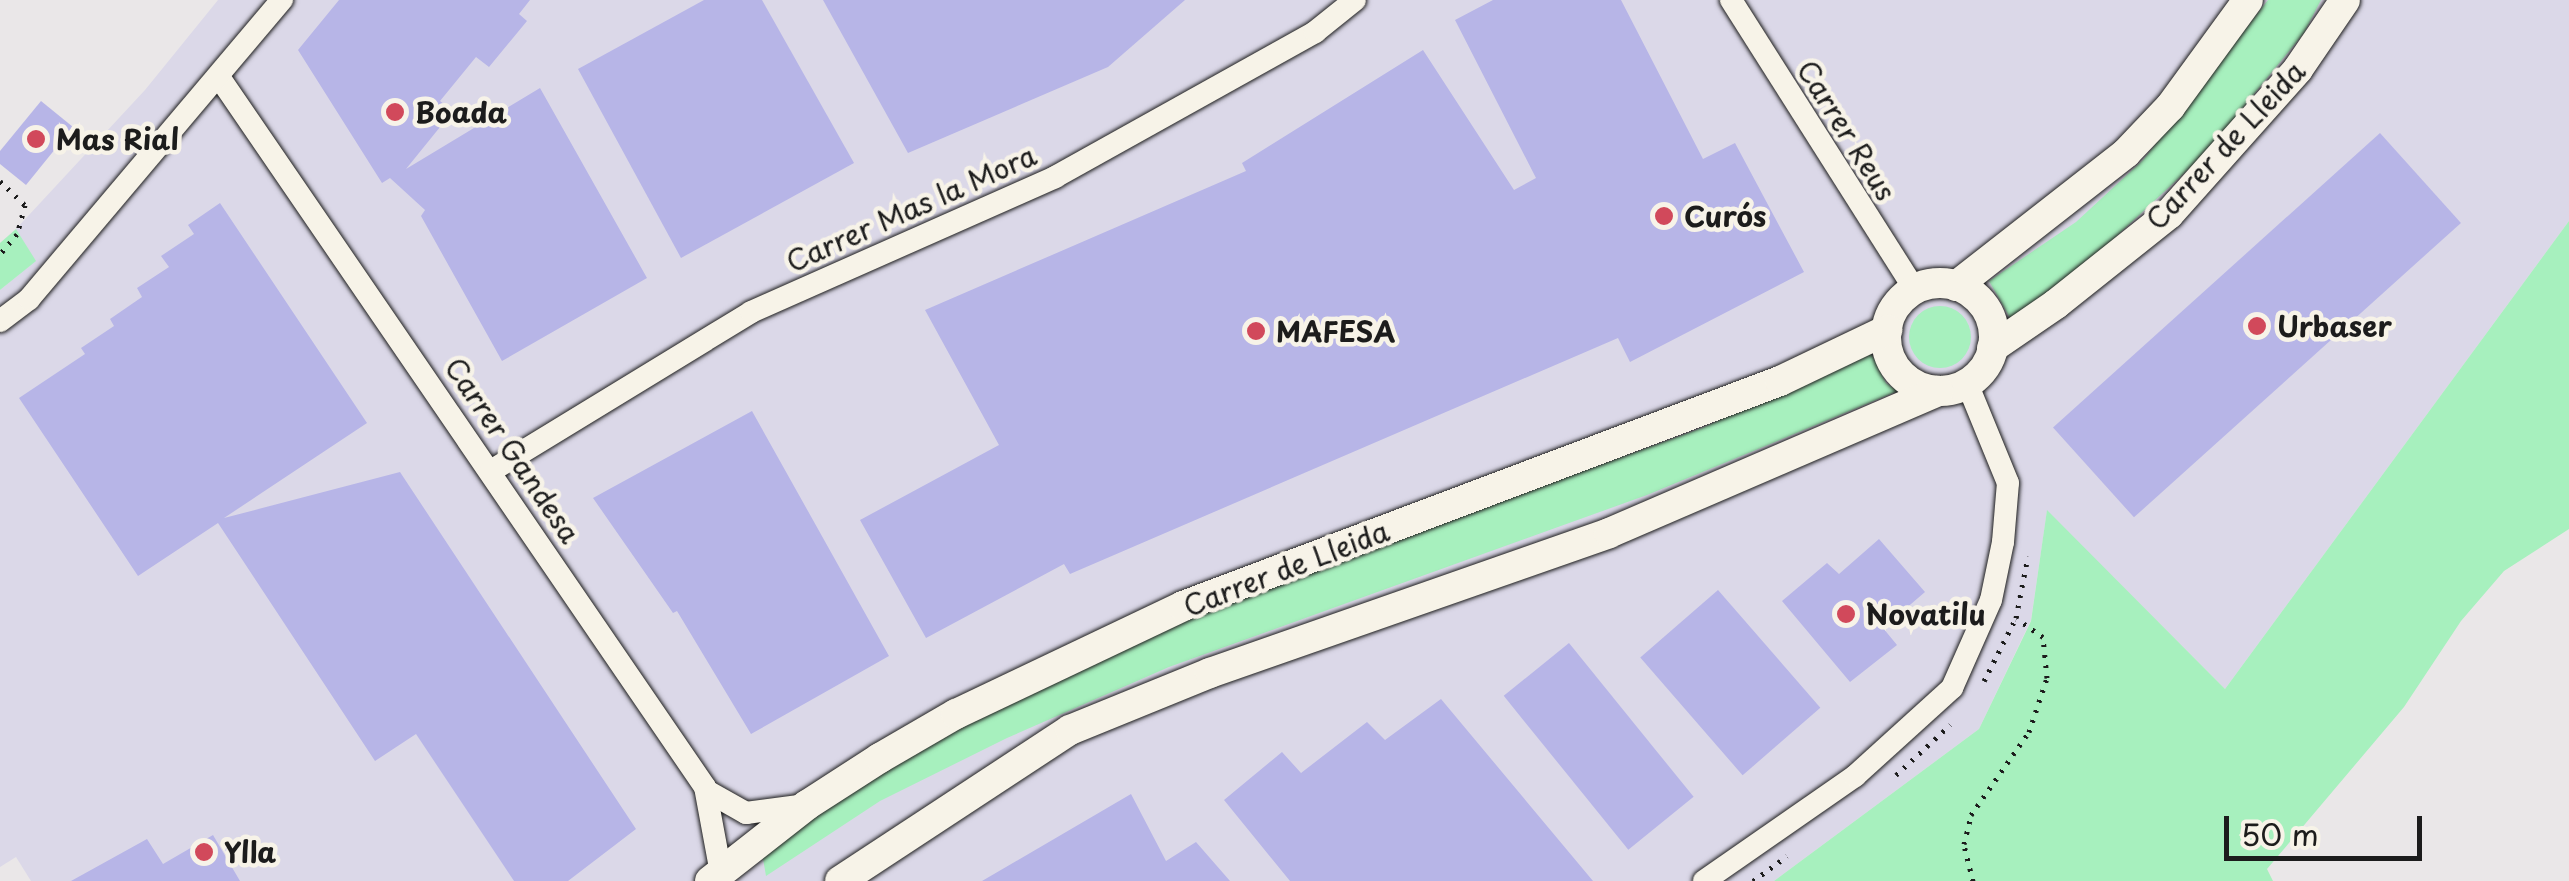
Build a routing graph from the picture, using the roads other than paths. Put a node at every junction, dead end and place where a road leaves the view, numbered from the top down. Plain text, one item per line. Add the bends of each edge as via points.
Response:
1 (282, 0) edge
2 (1355, 0) edge
3 (1731, 0) edge
4 (2248, 0) edge
5 (2346, 0) edge
6 (220, 77) junction
7 (1956, 286) junction
8 (1916, 290) junction
9 (0, 322) edge
10 (1887, 330) junction
11 (1992, 348) junction
12 (1953, 387) junction
13 (492, 471) junction
14 (707, 791) junction
15 (807, 805) junction
16 (716, 878) edge
17 (840, 881) edge
18 (1704, 881) edge

1 - 6 street
2 - 13 street, Carrer Mas la Mora via 1315,32 1055,177 751,312
3 - 8 street, Carrer Reus
4 - 7 street via 2170,107 2126,153
5 - 11 street, Carrer de Lleida via 2298,69 2169,214
6 - 9 street via 29,299
6 - 13 street, Carrer Gandesa
7 - 8 street
7 - 11 street via 1986,310
8 - 10 street via 1898,304
10 - 12 street via 1888,352 1899,372 1916,386
10 - 15 street, Carrer de Lleida via 1780,381 1182,606 956,714
11 - 12 street via 1986,366
12 - 17 street via 1609,533 1210,673 1070,730
12 - 18 street via 2008,483 1990,600 1952,688 1855,776
13 - 14 street, Carrer Gandesa
14 - 15 street via 746,813
14 - 16 street, Carrer Gandesa
15 - 16 street, Carrer de Lleida

